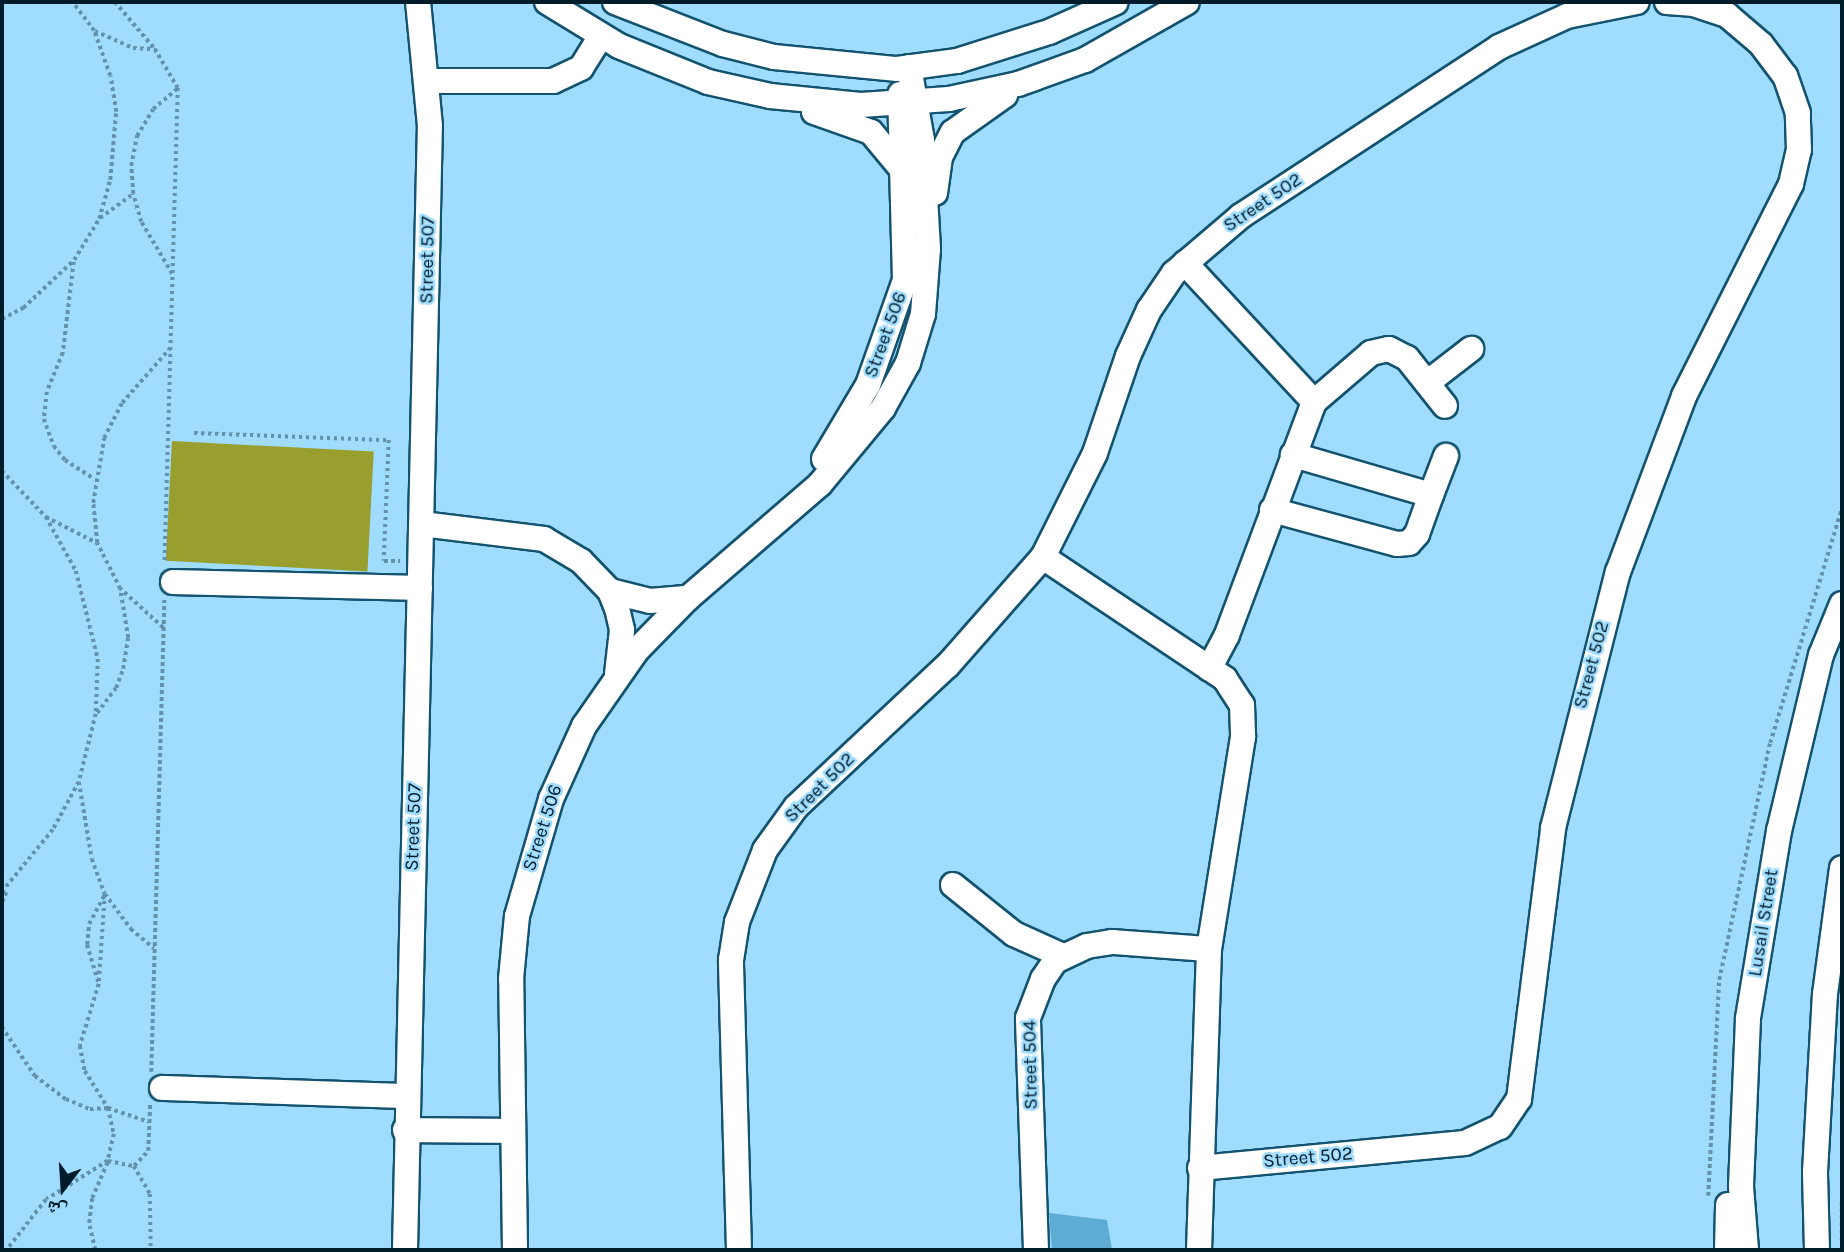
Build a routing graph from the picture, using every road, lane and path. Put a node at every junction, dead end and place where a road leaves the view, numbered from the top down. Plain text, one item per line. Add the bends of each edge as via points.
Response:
1 (72, 2) edge
2 (418, 2) edge
3 (547, 2) edge
4 (615, 2) edge
5 (1116, 2) edge
6 (1187, 2) edge
7 (1637, 2) edge
8 (1667, 2) edge
9 (94, 31) junction
10 (600, 37) junction
11 (155, 49) dead end
12 (903, 68) junction
13 (429, 80) junction
14 (1017, 84) junction
15 (178, 88) dead end
16 (792, 100) junction
17 (909, 102) junction
18 (905, 173) junction
19 (132, 194) junction
20 (99, 219) junction
21 (927, 230) junction
22 (74, 260) junction
23 (1185, 263) junction
24 (173, 276) dead end
25 (2, 318) edge
26 (171, 347) dead end
27 (1471, 349) dead end
28 (1427, 383) junction
29 (1314, 402) junction
30 (1445, 407) dead end
31 (194, 433) dead end
32 (1293, 454) junction
33 (1446, 456) dead end
34 (2, 471) edge
35 (94, 479) junction
36 (1431, 495) junction
37 (800, 498) junction
38 (1272, 510) junction
39 (46, 517) junction
40 (422, 524) junction
41 (97, 544) junction
42 (1043, 557) junction
43 (400, 561) dead end
44 (173, 582) dead end
45 (420, 588) junction
46 (120, 589) junction
47 (610, 591) junction
48 (688, 597) junction
49 (1842, 604) edge
50 (163, 628) dead end
51 (1209, 669) junction
52 (617, 674) junction
53 (96, 714) junction
54 (79, 782) junction
55 (1842, 868) edge
56 (953, 885) dead end
57 (8, 888) junction
58 (2, 892) edge
59 (105, 894) junction
60 (2, 902) edge
61 (154, 948) dead end
62 (1209, 950) junction
63 (1063, 956) junction
64 (99, 984) junction
65 (2, 1027) edge
66 (162, 1088) dead end
67 (406, 1096) junction
68 (108, 1108) junction
69 (149, 1122) dead end
70 (1744, 1122) junction
71 (405, 1130) junction
72 (512, 1131) junction
73 (108, 1161) junction
74 (1200, 1168) junction
75 (1842, 1202) edge
76 (1842, 1242) edge
77 (7, 1250) edge
78 (95, 1250) edge
79 (151, 1250) edge
80 (405, 1250) edge
81 (515, 1250) edge
82 (739, 1250) edge
83 (1036, 1250) edge
84 (1199, 1250) edge
85 (1727, 1250) edge
86 (1746, 1250) edge
87 (1817, 1250) edge

1 - 9 path
2 - 13 street, Street 507
3 - 10 street
4 - 12 street via 723,44 774,57
5 - 12 street via 1036,37 957,61
6 - 14 street via 1085,60
7 - 23 street, Street 502 via 1567,16 1499,47 1241,216
8 - 74 street, Street 502 via 1693,4 1727,15 1762,44 1785,76 1798,113 1800,150 1791,184 1684,396 1618,572 1553,828 1519,1099 1500,1128 1465,1143
9 - 11 path via 133,48
9 - 20 path via 116,112 110,180
10 - 13 street via 581,68 553,81
10 - 16 street via 690,76
12 - 17 street, Street 506
13 - 40 street, Street 507
14 - 17 street via 968,97
14 - 21 street, Street 506 via 963,123 947,141 937,167 934,211
15 - 19 path via 153,109 137,136
16 - 17 street
16 - 18 street via 871,132
17 - 18 street, Street 506
17 - 21 street, Street 506
18 - 37 street, Street 506 via 908,252 899,304 868,385
19 - 20 path
19 - 24 path via 141,222
20 - 22 path
21 - 37 street, Street 506 via 923,314 908,363 865,431 820,484
22 - 25 path via 23,308
22 - 35 path via 63,353 47,392 44,419 65,460
23 - 29 street
23 - 42 street, Street 502 via 1149,310 1095,453
26 - 35 path via 122,403 104,438
27 - 28 street
28 - 29 street via 1407,358 1380,350
28 - 30 street
29 - 32 street
31 - 43 path via 390,440 384,561
32 - 36 street
32 - 38 street
33 - 36 street
34 - 39 path
35 - 41 path
36 - 38 street via 1409,543 1397,544
37 - 48 street, Street 506
38 - 51 street via 1227,635
39 - 41 path
39 - 53 path via 76,571 90,615 98,659
40 - 45 street, Street 507
40 - 47 street via 544,539 581,562
41 - 46 path
42 - 51 street
42 - 82 street, Street 502 via 948,666 796,807 765,850 750,885 731,960
44 - 45 street
45 - 67 street, Street 507
46 - 50 path
46 - 53 path via 128,638 123,669 116,688
47 - 48 street via 650,601
47 - 52 street via 622,630
48 - 52 street, Street 506
49 - 70 street, Lusail Street via 1821,654 1779,831 1748,1018
51 - 62 street via 1236,692 1243,720
52 - 72 street, Street 506 via 584,726 551,799 517,916 511,979
53 - 54 path
54 - 57 path via 53,830
54 - 59 path via 92,859
55 - 87 street via 1825,994 1815,1172
56 - 63 street via 1014,934
57 - 58 path
57 - 60 path
59 - 61 path via 131,929
59 - 64 path
59 - 64 path via 89,924 87,945
62 - 63 street via 1113,942
62 - 74 street
63 - 83 street, Street 504 via 1043,979 1028,1018
64 - 68 path via 80,1046 85,1071
65 - 68 path via 35,1076 66,1099 90,1109
66 - 67 street
67 - 71 street, Street 507
68 - 69 path
68 - 73 path via 114,1144
70 - 85 street via 1729,1181
70 - 86 street, Lusail Street via 1741,1186
71 - 72 street
71 - 80 street, Street 507
72 - 81 street, Street 506
73 - 77 path via 46,1200
73 - 78 path via 92,1198 89,1223
73 - 79 path via 134,1166 150,1194
74 - 84 street
75 - 76 path

